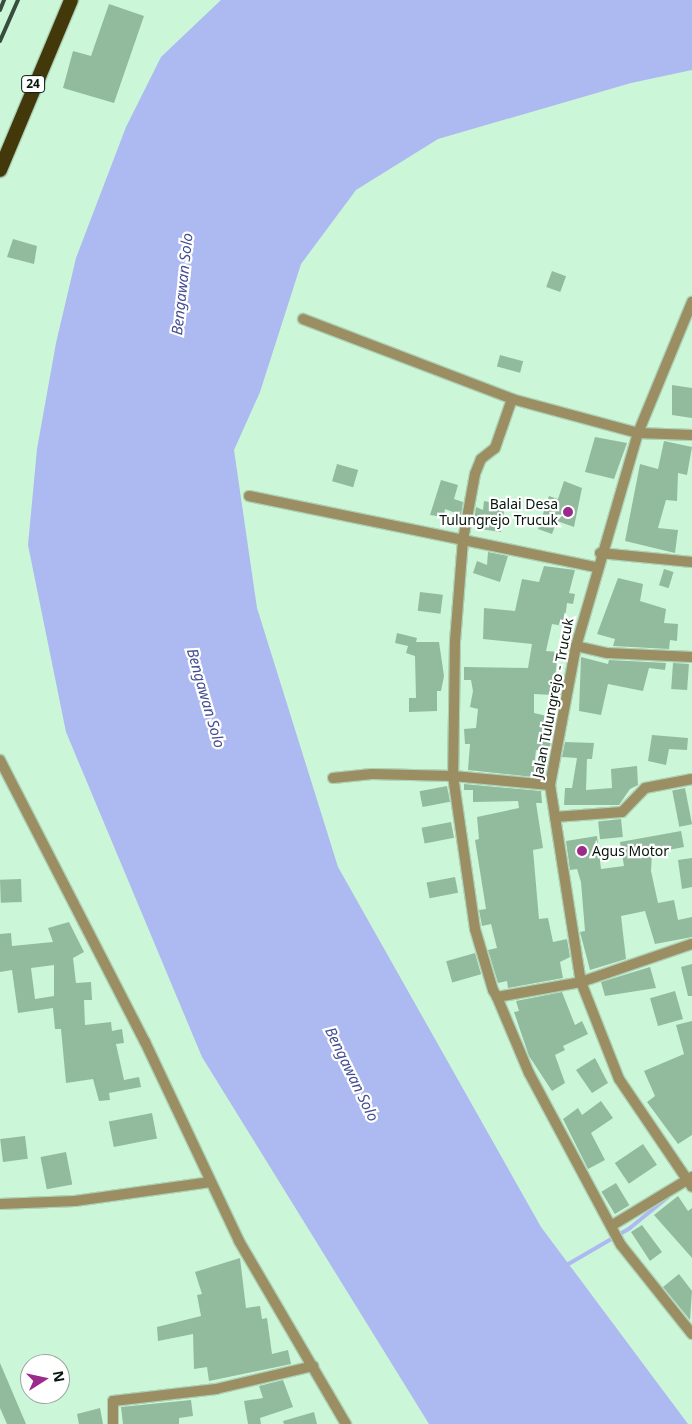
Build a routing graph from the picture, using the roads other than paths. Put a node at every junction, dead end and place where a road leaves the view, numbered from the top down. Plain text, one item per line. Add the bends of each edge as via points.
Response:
1 (71, 0) edge
2 (0, 170) edge
3 (692, 302) edge
4 (303, 319) dead end
5 (512, 399) junction
6 (638, 433) junction
7 (692, 435) edge
8 (249, 496) dead end
9 (463, 540) junction
10 (600, 553) junction
11 (692, 562) edge
12 (596, 567) junction
13 (576, 646) junction
14 (692, 657) edge
15 (0, 760) edge
16 (454, 776) junction
17 (333, 778) dead end
18 (692, 779) edge
19 (550, 785) junction
20 (555, 817) junction
21 (692, 944) edge
22 (581, 982) junction
23 (497, 997) junction
24 (211, 1182) junction
25 (691, 1182) edge
26 (0, 1204) edge
27 (611, 1226) junction
28 (692, 1334) edge
29 (313, 1366) junction
30 (113, 1424) edge
31 (346, 1424) edge

1 - 2 highway, 24
3 - 6 street, Jalan Tulungrejo - Trucuk
4 - 5 street
5 - 6 street
5 - 9 street via 495,448 478,466
6 - 7 street
6 - 10 street, Jalan Tulungrejo - Trucuk
8 - 9 street
9 - 12 street
9 - 16 street via 455,641
10 - 11 street
10 - 12 street, Jalan Tulungrejo - Trucuk
12 - 13 street, Jalan Tulungrejo - Trucuk
13 - 14 street via 607,653
13 - 19 street, Jalan Tulungrejo - Trucuk
15 - 24 street via 145,1042
16 - 17 street via 372,774
16 - 19 street
16 - 23 street via 475,929
18 - 20 street via 644,788 622,812
19 - 20 street, Jalan Tulungrejo - Trucuk
20 - 22 street, Jalan Tulungrejo - Trucuk
21 - 22 street
22 - 23 street
22 - 25 street, Jalan Tulungrejo - Trucuk via 619,1079
23 - 27 street via 529,1074
24 - 26 street via 114,1197
24 - 29 street via 239,1241
25 - 27 street
27 - 28 street via 621,1245
29 - 30 street via 216,1388 113,1401
29 - 31 street

